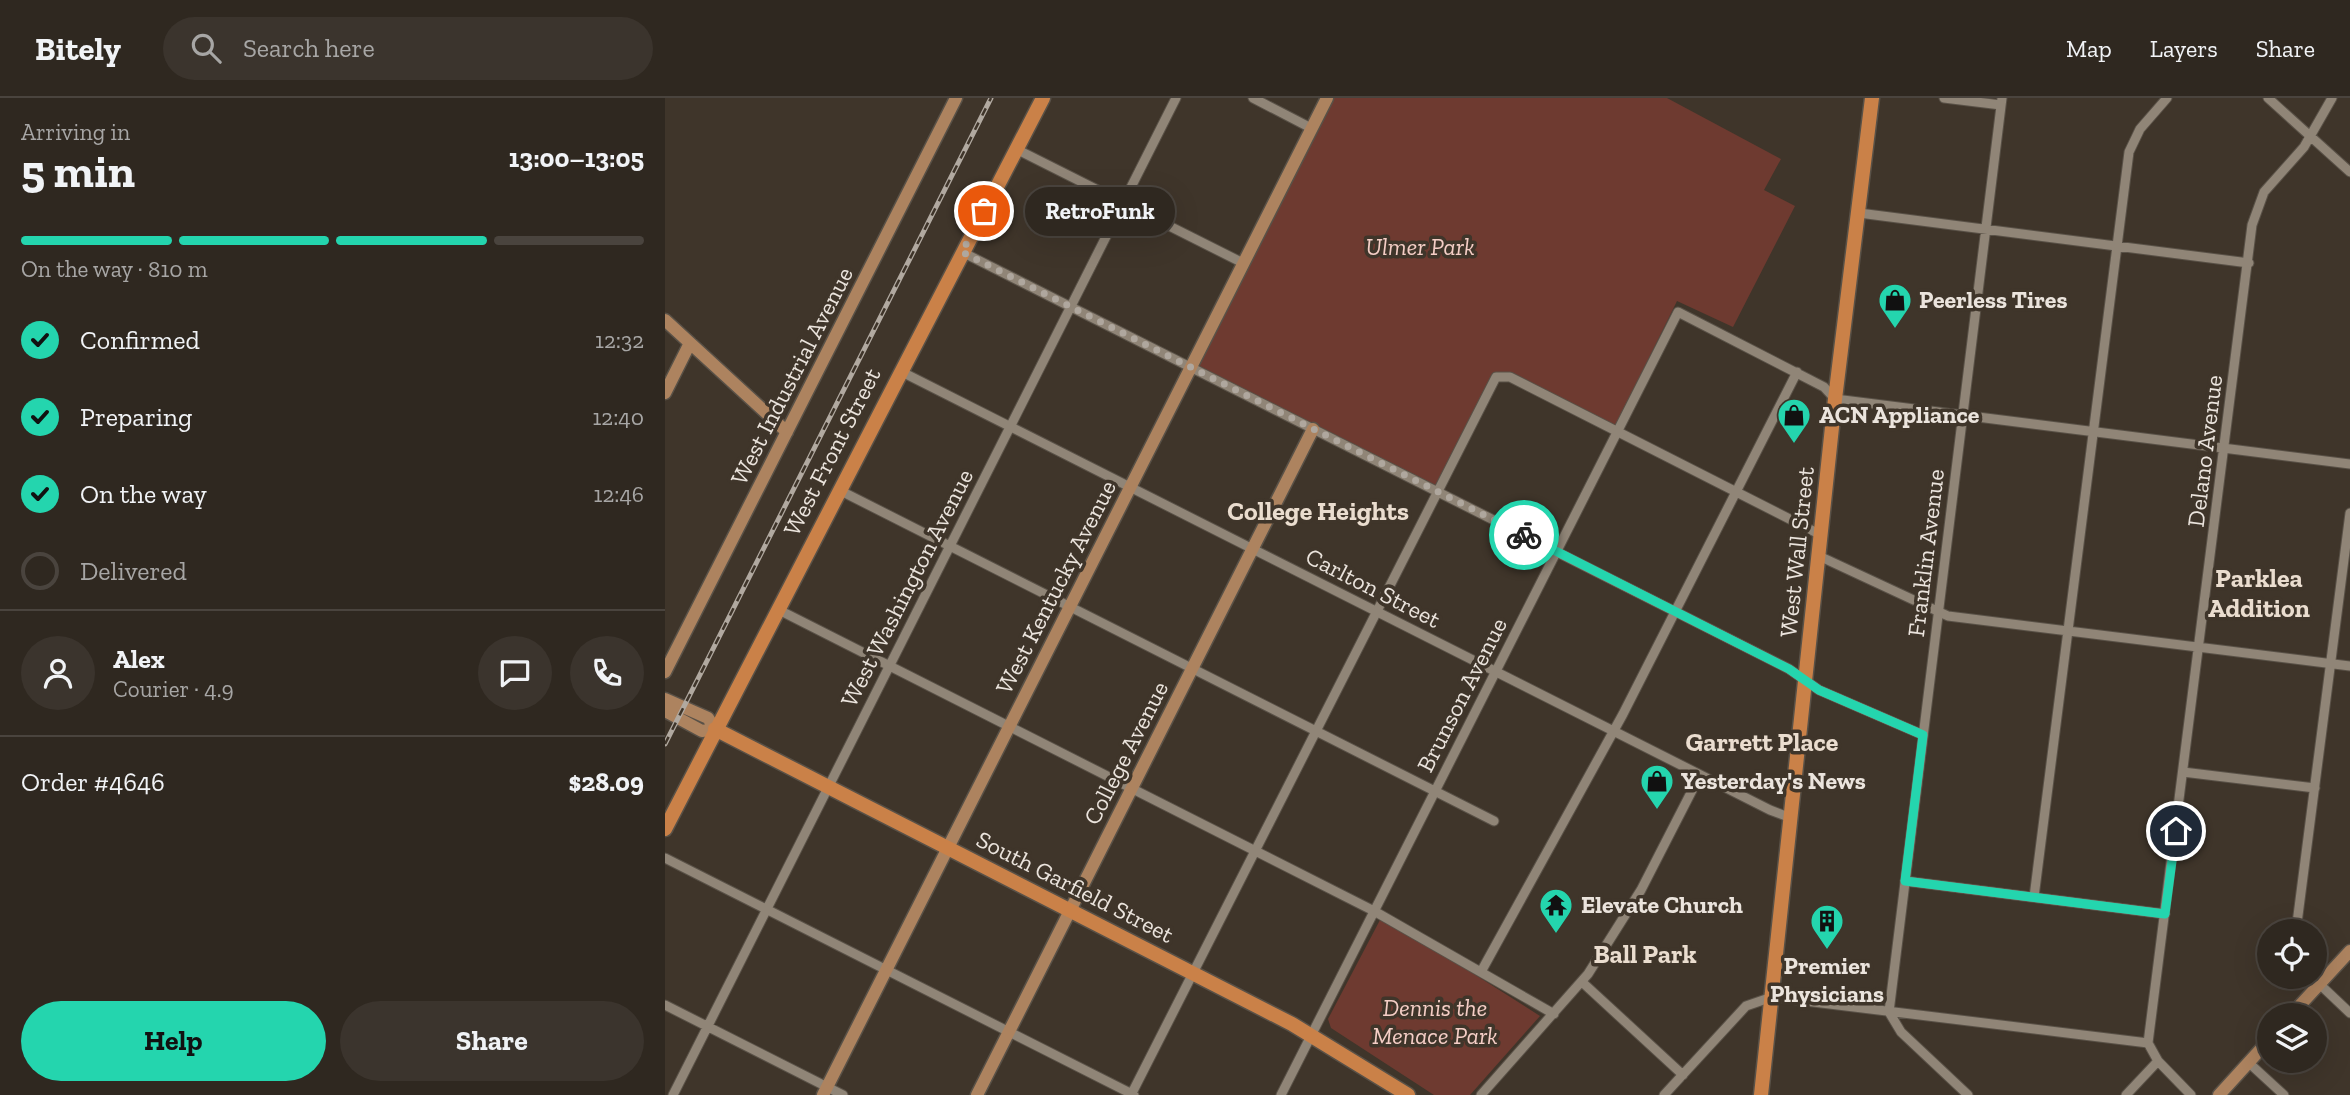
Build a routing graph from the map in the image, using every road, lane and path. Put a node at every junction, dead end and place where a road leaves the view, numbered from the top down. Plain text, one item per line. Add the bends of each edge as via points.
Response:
1 (956, 98) edge
2 (1043, 98) edge
3 (1176, 98) edge
4 (1253, 98) edge
5 (1327, 98) edge
6 (1872, 98) edge
7 (1944, 98) edge
8 (2167, 98) edge
9 (2268, 98) edge
10 (2332, 98) edge
11 (2001, 102) edge
12 (1311, 128) junction
13 (2310, 136) junction
14 (1016, 149) junction
15 (2350, 172) edge
16 (1124, 202) junction
17 (1859, 213) junction
18 (1985, 230) junction
19 (2117, 246) junction
20 (962, 252) junction
21 (2249, 262) junction
22 (1243, 263) junction
23 (1071, 306) junction
24 (665, 320) edge
25 (690, 343) junction
26 (1191, 367) junction
27 (900, 371) junction
28 (1797, 372) junction
29 (665, 393) edge
30 (1835, 399) junction
31 (1962, 415) junction
32 (1010, 426) junction
33 (1313, 429) junction
34 (2093, 431) junction
35 (787, 432) junction
36 (1616, 433) junction
37 (2225, 448) junction
38 (2350, 464) edge
39 (1130, 487) junction
40 (839, 490) junction
41 (1436, 491) junction
42 (1736, 493) junction
43 (2350, 513) edge
44 (1821, 535) junction
45 (950, 546) junction
46 (1252, 549) junction
47 (1556, 551) junction
48 (1819, 556) junction
49 (1069, 607) junction
50 (777, 609) junction
51 (1376, 611) junction
52 (1938, 611) junction
53 (1676, 612) junction
54 (2067, 631) junction
55 (2199, 648) junction
56 (2331, 664) junction
57 (889, 666) junction
58 (2350, 666) edge
59 (1192, 668) junction
60 (1495, 671) junction
61 (665, 672) edge
62 (1807, 681) junction
63 (665, 699) edge
64 (665, 711) edge
65 (1009, 726) junction
66 (715, 729) junction
67 (1315, 731) junction
68 (1614, 732) junction
69 (1923, 735) junction
70 (2183, 772) junction
71 (1700, 775) junction
72 (828, 787) junction
73 (2315, 788) junction
74 (1132, 789) junction
75 (1434, 791) junction
76 (1791, 818) junction
77 (1495, 821) dead end
78 (665, 829) edge
79 (947, 848) junction
80 (1255, 850) junction
81 (665, 858) edge
82 (1905, 881) junction
83 (2034, 897) junction
84 (766, 910) junction
85 (1070, 910) junction
86 (1374, 911) junction
87 (2165, 914) junction
88 (2299, 919) edge
89 (2350, 951) edge
90 (886, 970) junction
91 (1482, 970) junction
92 (2327, 970) edge
93 (1193, 973) junction
94 (1582, 982) junction
95 (2325, 989) edge
96 (1772, 997) junction
97 (665, 1005) edge
98 (1889, 1012) junction
99 (2350, 1013) edge
100 (1554, 1014) junction
101 (708, 1026) junction
102 (1009, 1032) junction
103 (1312, 1034) junction
104 (2148, 1043) junction
105 (2257, 1053) edge
106 (2158, 1061) junction
107 (2248, 1062) junction
108 (1683, 1075) junction
109 (825, 1091) edge
110 (673, 1095) edge
111 (843, 1095) edge
112 (977, 1095) edge
113 (1132, 1095) edge
114 (1281, 1095) edge
115 (1408, 1095) edge
116 (1481, 1095) edge
117 (1664, 1095) edge
118 (1761, 1095) edge
119 (1968, 1095) edge
120 (2126, 1095) edge
121 (2191, 1095) edge
122 (2218, 1095) edge
123 (2284, 1095) edge

1 - 35 street, West Industrial Avenue
2 - 14 main road, West Front Street
3 - 16 street, West Washington Avenue
4 - 12 street
5 - 12 street, West Kentucky Avenue
6 - 17 main road, West Wall Street
7 - 11 street
8 - 19 street via 2144,123 2130,149
9 - 13 street
10 - 13 street, Delano Avenue
11 - 18 street, Franklin Avenue
12 - 22 street, West Kentucky Avenue
13 - 15 street
13 - 21 street, Delano Avenue via 2261,198 2252,225
14 - 16 street
14 - 20 main road, West Front Street
16 - 22 street
16 - 23 street, West Washington Avenue
17 - 18 street
17 - 30 main road, West Wall Street
18 - 19 street
18 - 31 street, Franklin Avenue
19 - 21 street
19 - 34 street
20 - 23 street
20 - 27 main road, West Front Street
21 - 37 street, Delano Avenue
22 - 26 street, West Kentucky Avenue
23 - 26 street
23 - 32 street, West Washington Avenue
24 - 25 street
25 - 29 street
25 - 35 street
26 - 33 street
26 - 39 street, West Kentucky Avenue
27 - 32 street, Carlton Street
27 - 40 main road, West Front Street
28 - 30 street
28 - 36 street, Brunson Avenue via 1678,312
28 - 42 street
30 - 31 street
30 - 44 main road, West Wall Street
31 - 34 street
31 - 52 street, Franklin Avenue
32 - 39 street, Carlton Street
32 - 45 street, West Washington Avenue
33 - 41 street
33 - 46 street, College Avenue
34 - 37 street
34 - 54 street
35 - 61 street, West Industrial Avenue
36 - 41 street via 1510,377 1498,376
36 - 42 street
36 - 47 street, Brunson Avenue
37 - 38 street
37 - 55 street, Delano Avenue
39 - 46 street, Carlton Street
39 - 49 street, West Kentucky Avenue
40 - 45 street
40 - 50 main road, West Front Street
41 - 47 street
41 - 51 street
42 - 44 street
42 - 53 street
43 - 56 street
44 - 48 main road, West Wall Street
45 - 49 street
45 - 57 street, West Washington Avenue
46 - 51 street, Carlton Street
46 - 59 street, College Avenue
47 - 53 street
47 - 60 street, Brunson Avenue
48 - 52 street
48 - 62 main road, West Wall Street
49 - 59 street
49 - 65 street, West Kentucky Avenue
50 - 57 street
50 - 66 main road, West Front Street
51 - 60 street, Carlton Street
51 - 67 street
52 - 54 street
52 - 69 street, Franklin Avenue
53 - 62 street
53 - 68 street
54 - 55 street
54 - 83 street
55 - 56 street
55 - 70 street, Delano Avenue
56 - 58 street
56 - 73 street
57 - 65 street
57 - 72 street, West Washington Avenue
59 - 67 street
59 - 74 street, College Avenue
60 - 68 street, Carlton Street
60 - 75 street, Brunson Avenue
62 - 69 street
62 - 76 main road, West Wall Street
63 - 66 street, South Garfield Street via 708,718
64 - 66 street, South Garfield Street via 702,731
65 - 74 street
65 - 79 street, West Kentucky Avenue
66 - 72 main road, South Garfield Street
66 - 78 main road, West Front Street
67 - 75 street
67 - 80 street
68 - 71 street, Carlton Street
68 - 91 street
69 - 82 street, Franklin Avenue
70 - 73 street
70 - 87 street, Delano Avenue
71 - 76 street, Carlton Street
71 - 94 street via 1641,890
72 - 79 main road, South Garfield Street
72 - 84 street, West Washington Avenue
73 - 88 street
74 - 80 street
74 - 85 street, College Avenue
75 - 77 street
75 - 86 street, Brunson Avenue
76 - 96 main road, West Wall Street
79 - 85 main road, South Garfield Street
79 - 90 street, West Kentucky Avenue
80 - 86 street
80 - 93 street
81 - 84 street
82 - 83 street
82 - 98 street, Franklin Avenue
83 - 87 street
84 - 90 street
84 - 101 street, West Washington Avenue
85 - 93 main road, South Garfield Street
85 - 102 street, College Avenue
86 - 91 street
86 - 103 street, Brunson Avenue
87 - 104 street, Delano Avenue
89 - 92 street
90 - 102 street
90 - 109 street, West Kentucky Avenue
91 - 100 street
93 - 103 main road, South Garfield Street
93 - 113 street
94 - 100 street
94 - 108 street
95 - 99 street
96 - 98 street
96 - 108 street via 1746,1006
96 - 118 main road, West Wall Street
97 - 101 street
98 - 104 street
98 - 119 street via 1901,1032
100 - 116 street
101 - 109 street
101 - 110 street, West Washington Avenue
102 - 112 street, College Avenue
102 - 113 street
103 - 114 street, Brunson Avenue
103 - 115 main road, South Garfield Street
104 - 106 street
105 - 107 street
106 - 120 street
106 - 121 street
107 - 122 street
107 - 123 street
108 - 117 street
109 - 111 street

